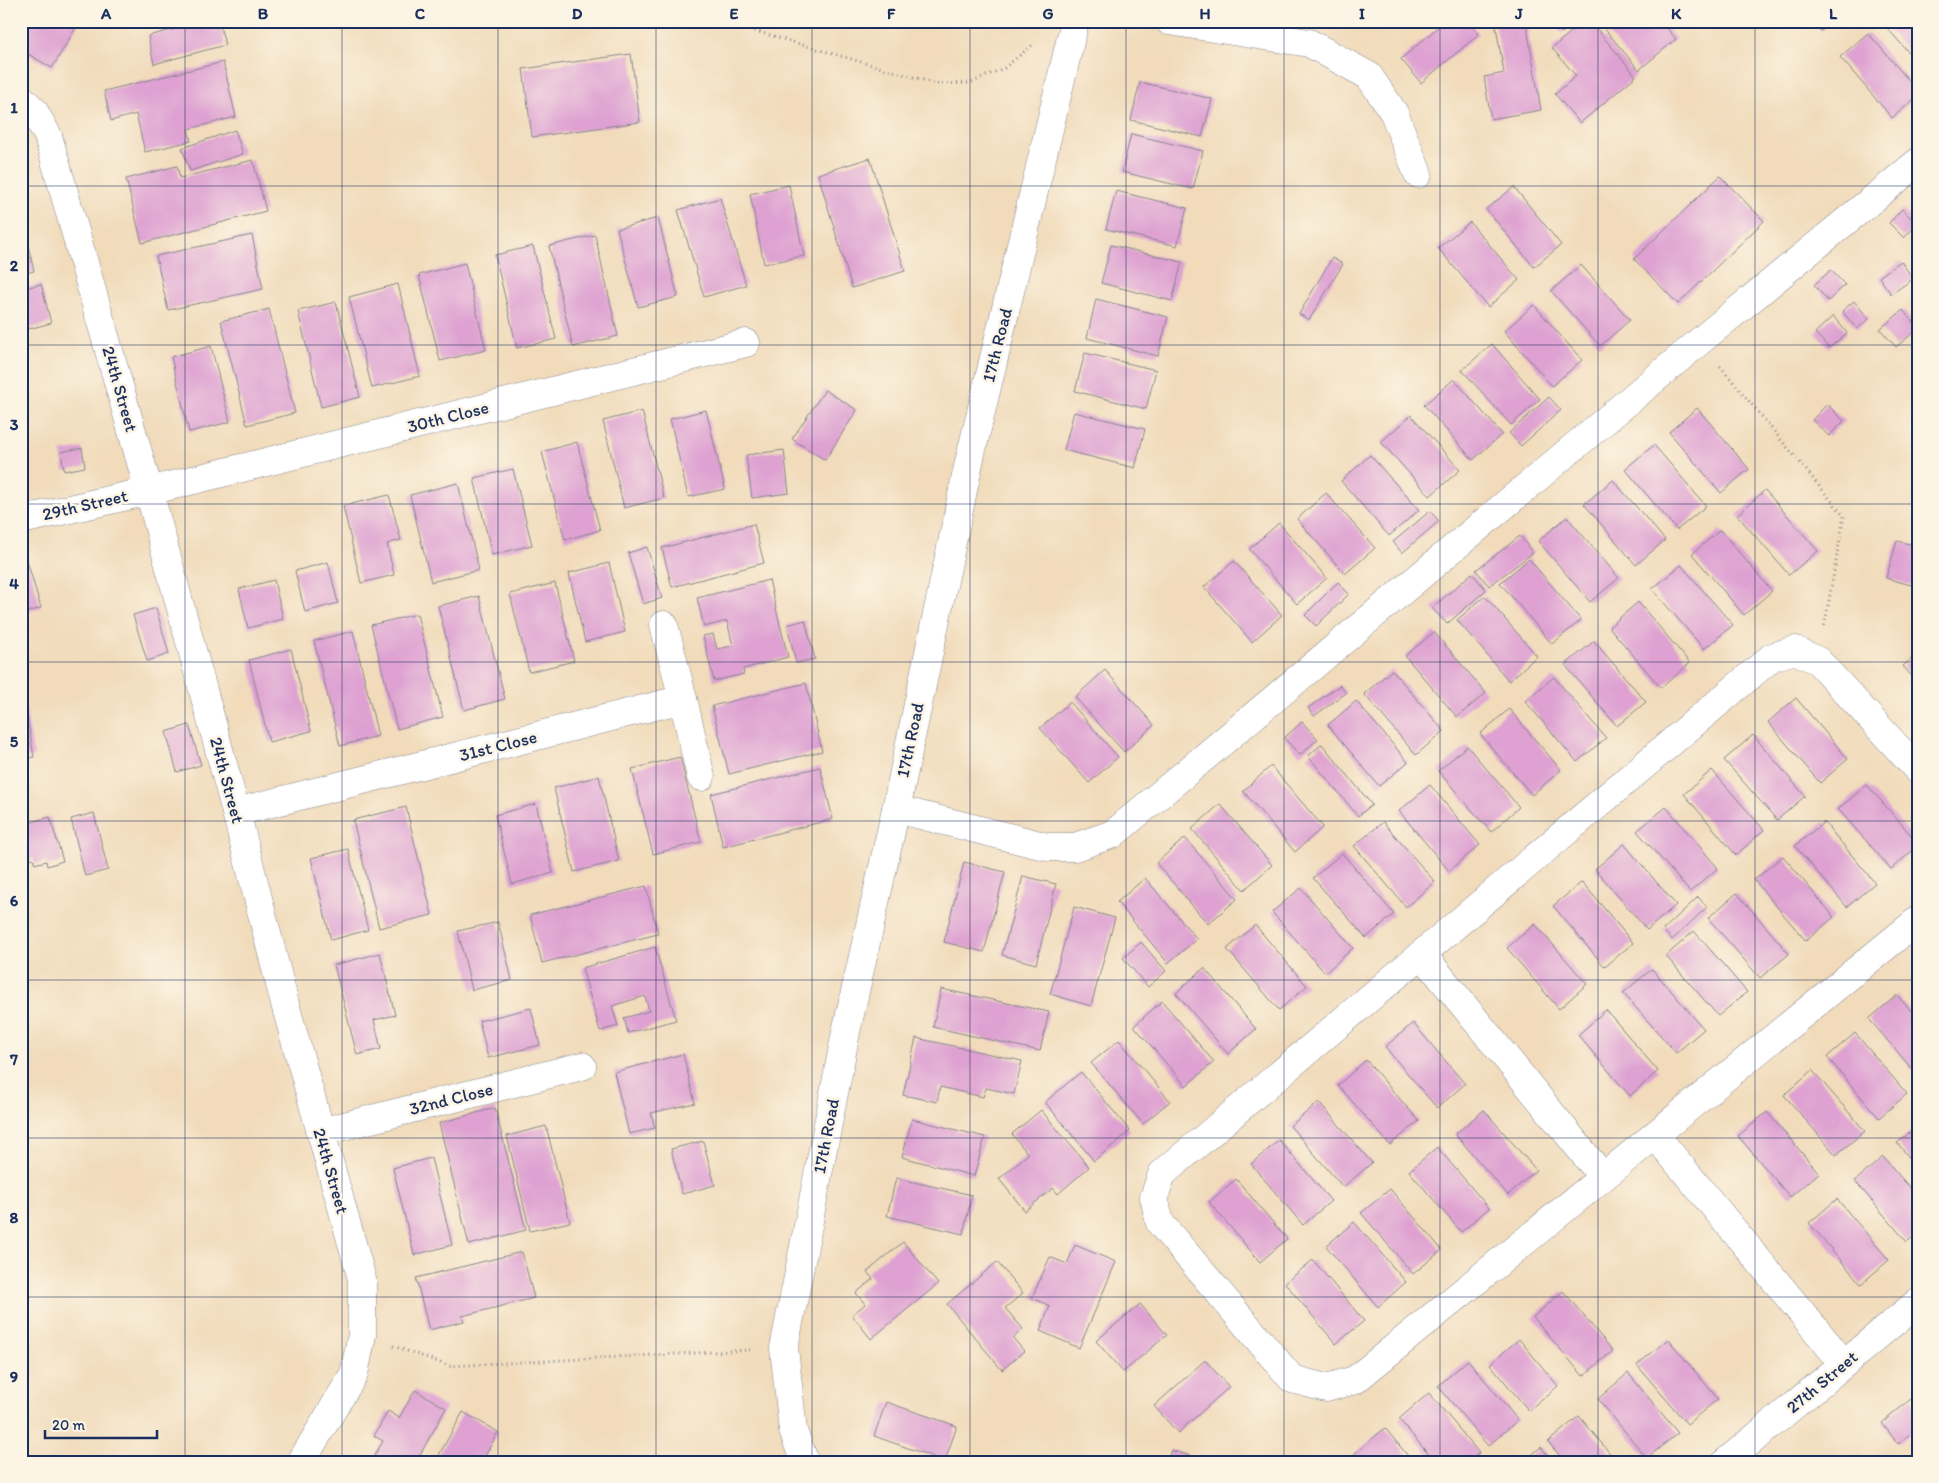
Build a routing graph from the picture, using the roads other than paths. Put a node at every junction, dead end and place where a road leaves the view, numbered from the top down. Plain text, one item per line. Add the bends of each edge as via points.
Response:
1 (1075, 21) edge
2 (1169, 21) edge
3 (21, 98) edge
4 (1918, 162) edge
5 (1418, 174) dead end
6 (746, 344) dead end
7 (149, 491) junction
8 (21, 520) edge
9 (664, 625) dead end
10 (683, 699) junction
11 (1918, 770) edge
12 (700, 776) dead end
13 (896, 809) junction
14 (236, 812) junction
15 (1918, 920) edge
16 (1422, 954) junction
17 (582, 1066) dead end
18 (320, 1132) junction
19 (1655, 1135) junction
20 (1604, 1177) junction
21 (1918, 1302) edge
22 (1844, 1364) junction
23 (301, 1462) edge
24 (805, 1462) edge
25 (1726, 1462) edge

1 - 13 street, 17th Road via 969,462
2 - 5 street via 1309,43 1369,76 1394,113
3 - 7 street, 24th Street via 34,111 48,136
4 - 13 street via 1113,834 1075,847 1048,846
6 - 7 street, 30th Close
7 - 8 street, 29th Street
7 - 14 street, 24th Street
9 - 10 street
10 - 12 street
10 - 14 street, 31st Close
11 - 16 street via 1818,661 1795,650 1772,658
13 - 24 street, 17th Road via 846,1032 784,1348 793,1431
14 - 18 street, 24th Street
15 - 19 street
16 - 20 street
16 - 20 street via 1162,1174 1154,1197 1160,1223 1292,1379 1326,1388 1355,1380
17 - 18 street, 32nd Close
18 - 23 street, 24th Street via 362,1279 362,1335 354,1374
19 - 20 street
19 - 22 street
21 - 22 street, 27th Street
22 - 25 street, 27th Street

